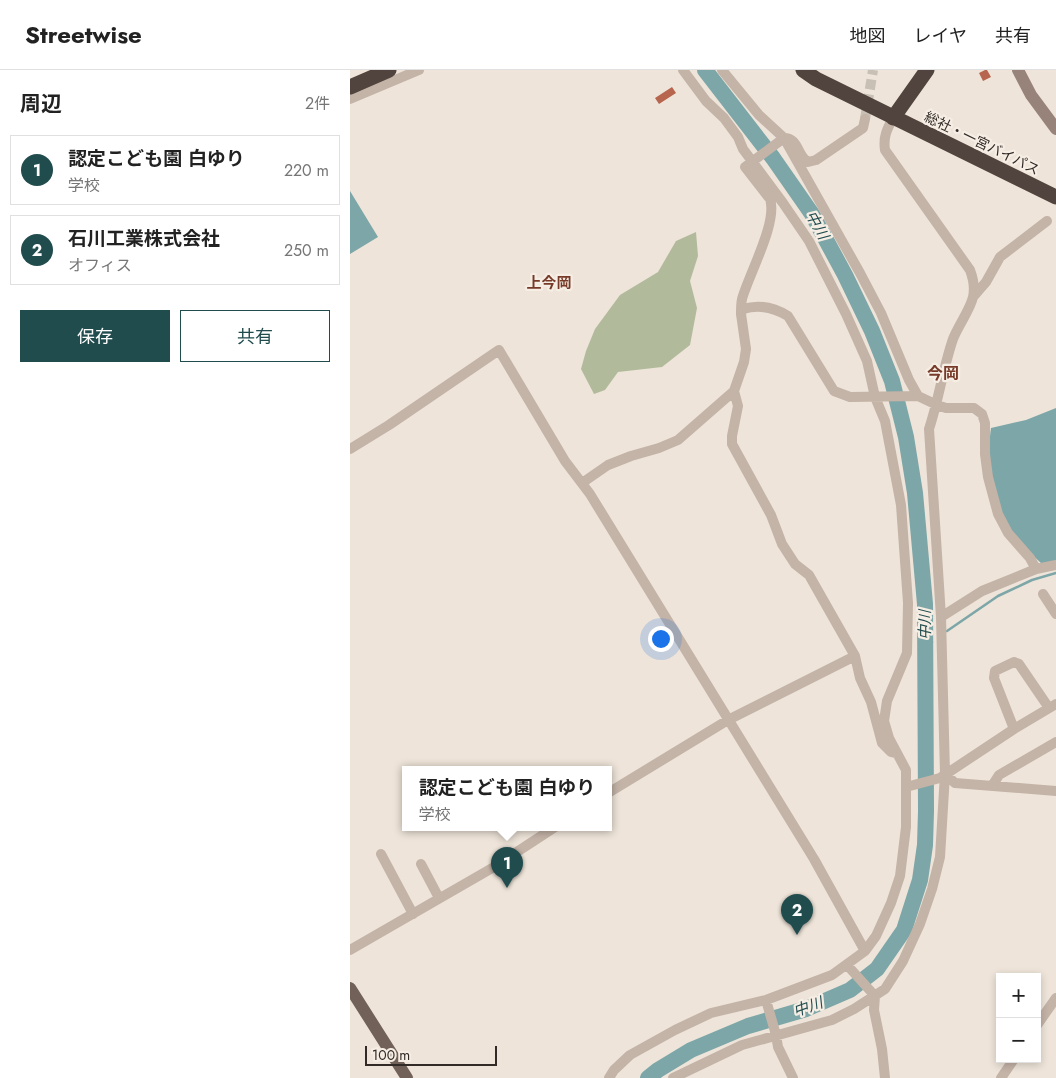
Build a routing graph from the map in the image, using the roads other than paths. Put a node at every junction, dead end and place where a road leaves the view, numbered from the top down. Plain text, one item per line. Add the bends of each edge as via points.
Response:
1 (389, 70) edge
2 (419, 70) edge
3 (683, 70) edge
4 (722, 70) edge
5 (803, 70) edge
6 (819, 70) edge
7 (916, 70) edge
8 (927, 70) edge
9 (1018, 70) edge
10 (350, 87) edge
11 (350, 99) edge
12 (893, 118) junction
13 (865, 120) tunnel mouth
14 (1056, 129) edge
15 (783, 139) junction
16 (754, 160) junction
17 (1056, 197) edge
18 (1047, 221) dead end
19 (973, 297) junction
20 (741, 314) junction
21 (734, 390) junction
22 (916, 396) junction
23 (875, 397) junction
24 (937, 405) junction
25 (350, 449) edge
26 (582, 483) junction
27 (1056, 565) edge
28 (1036, 569) junction
29 (1043, 594) dead end
30 (1056, 614) edge
31 (941, 617) junction
32 (855, 656) junction
33 (1053, 706) edge
34 (728, 720) junction
35 (1014, 729) junction
36 (1056, 742) edge
37 (897, 754) junction
38 (942, 776) junction
39 (909, 786) junction
40 (992, 786) junction
41 (612, 791) edge
42 (1056, 791) edge
43 (549, 831) edge
44 (381, 854) dead end
45 (422, 864) dead end
46 (439, 898) junction
47 (413, 914) junction
48 (350, 950) edge
49 (865, 951) junction
50 (847, 965) junction
51 (350, 988) edge
52 (875, 996) junction
53 (1056, 998) edge
54 (766, 1000) junction
55 (1041, 1019) edge
56 (776, 1035) junction
57 (1011, 1063) edge
58 (407, 1078) edge
59 (609, 1078) edge
60 (673, 1078) edge
61 (793, 1078) edge
62 (886, 1078) edge
63 (1000, 1078) edge

1 - 10 highway
2 - 11 street
3 - 16 street
4 - 15 street
5 - 12 highway, 総社・一宮バイパス
6 - 12 highway, 総社・一宮バイパス
7 - 12 highway
8 - 12 highway
9 - 14 street via 1031,95
12 - 17 highway, 総社・一宮バイパス
12 - 19 street via 886,131 885,150 970,270 974,280
13 - 15 street via 864,128 812,162 804,160 794,141
15 - 16 street
15 - 22 street via 881,313
16 - 20 street via 745,167 770,199 772,214 741,300
16 - 23 street via 809,241 867,360
18 - 19 street via 1000,257
19 - 24 street via 947,356
20 - 21 street via 746,349
20 - 23 street via 743,309 753,306 780,311 788,316 834,391 850,397
21 - 26 street via 678,440 608,465
21 - 32 street via 738,406 732,444 771,515 782,544 795,564 809,575
22 - 23 street
22 - 24 street
23 - 37 street via 885,420 901,505 908,603 907,653 887,701 884,721
24 - 28 street via 974,408 982,414 988,477 998,514 1008,533
24 - 31 street via 930,429
25 - 26 street via 499,350 565,461
26 - 34 street
27 - 28 street
28 - 31 street via 982,591
29 - 30 street
31 - 38 street
32 - 34 street
32 - 37 street via 860,678 872,702 882,743
33 - 35 street
33 - 35 street via 1019,664 1014,662 995,672 994,678
34 - 41 street
34 - 49 street via 814,859
35 - 38 street
36 - 40 street via 998,775
37 - 39 street via 906,770
38 - 39 street
38 - 40 street via 955,783
38 - 52 street via 940,857 932,889 903,962 885,989
39 - 49 street via 900,876 876,936
40 - 42 street
43 - 46 street
44 - 47 street
45 - 46 street
46 - 47 street
47 - 48 street
49 - 50 street
50 - 52 street
50 - 54 street via 832,976
51 - 58 main road
52 - 56 street via 832,1020
52 - 62 street via 874,1010
53 - 55 street
54 - 56 street
54 - 59 street via 711,1013 676,1030 630,1055
56 - 60 street via 742,1045
56 - 61 street via 778,1047
57 - 63 street

